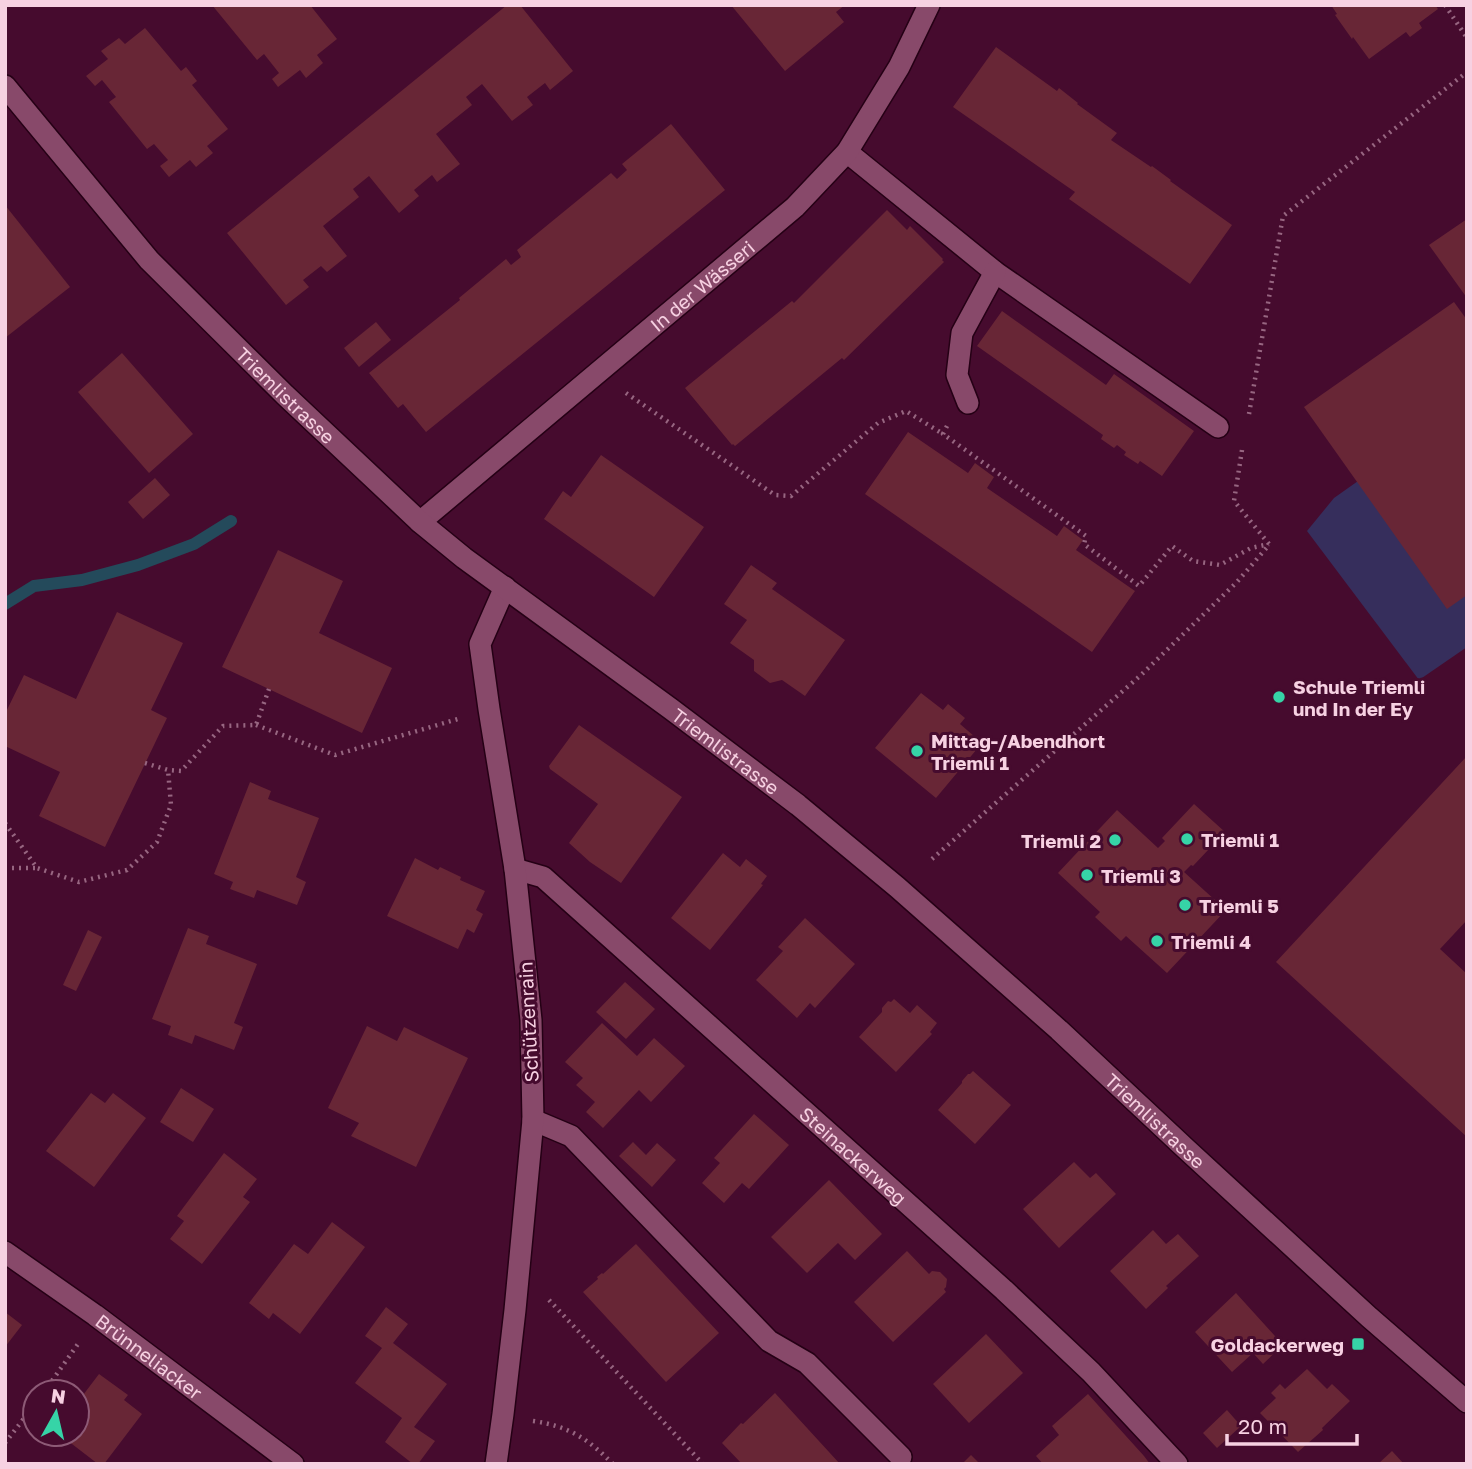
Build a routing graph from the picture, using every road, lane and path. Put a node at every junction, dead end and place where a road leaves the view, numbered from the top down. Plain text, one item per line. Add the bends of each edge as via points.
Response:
1 (929, 5) edge
2 (1445, 5) edge
3 (1467, 38) edge
4 (1467, 72) edge
5 (7, 91) edge
6 (847, 152) junction
7 (995, 272) junction
8 (620, 389) dead end
9 (960, 410) joint
10 (1248, 419) dead end
11 (1218, 427) dead end
12 (943, 434) junction
13 (1243, 446) dead end
14 (420, 522) junction
15 (1269, 544) junction
16 (505, 587) junction
17 (269, 689) dead end
18 (458, 719) dead end
19 (256, 725) junction
20 (145, 763) dead end
21 (168, 770) junction
22 (5, 823) edge
23 (932, 859) dead end
24 (5, 868) edge
25 (37, 868) junction
26 (515, 869) junction
27 (533, 1120) junction
28 (5, 1252) edge
29 (544, 1294) dead end
30 (79, 1341) dead end
31 (54, 1378) edge
32 (1467, 1402) edge
33 (503, 1414) junction
34 (21, 1422) edge
35 (5, 1443) edge
36 (901, 1457) dead end
37 (293, 1464) edge
38 (496, 1464) edge
39 (613, 1464) edge
40 (703, 1464) edge
41 (1177, 1464) edge

1 - 6 street, In der Wässeri via 899,67
2 - 3 path
4 - 10 path via 1283,216
5 - 14 street, Triemlistrasse via 149,260
6 - 7 street
6 - 14 street, In der Wässeri via 795,207
7 - 9 street via 962,333 957,375
7 - 11 street
8 - 12 path via 775,495 791,496 878,423 906,411
9 - 12 path
12 - 15 path via 1086,537 1084,544 1139,586 1172,546 1193,561 1220,565
13 - 15 path via 1234,501
14 - 16 street, Triemlistrasse
15 - 23 path via 1237,582 1141,675
16 - 26 street, Schützenrain via 480,644
16 - 32 street, Triemlistrasse via 798,805 897,887
17 - 19 path
18 - 19 path via 335,755
19 - 21 path via 223,726 181,771
20 - 21 path
21 - 25 path via 171,805 158,842 127,870 79,882
22 - 25 path
24 - 25 path
26 - 27 street, Schützenrain via 531,1020
26 - 41 street, Steinackerweg via 543,877 1004,1290 1091,1372
27 - 33 street, Schützenrain
27 - 36 street via 571,1136 769,1341 807,1363
28 - 37 street, Brünneliacker
29 - 40 path
30 - 31 path
33 - 38 street, Schützenrain
33 - 39 path via 554,1423 579,1434
34 - 35 path

